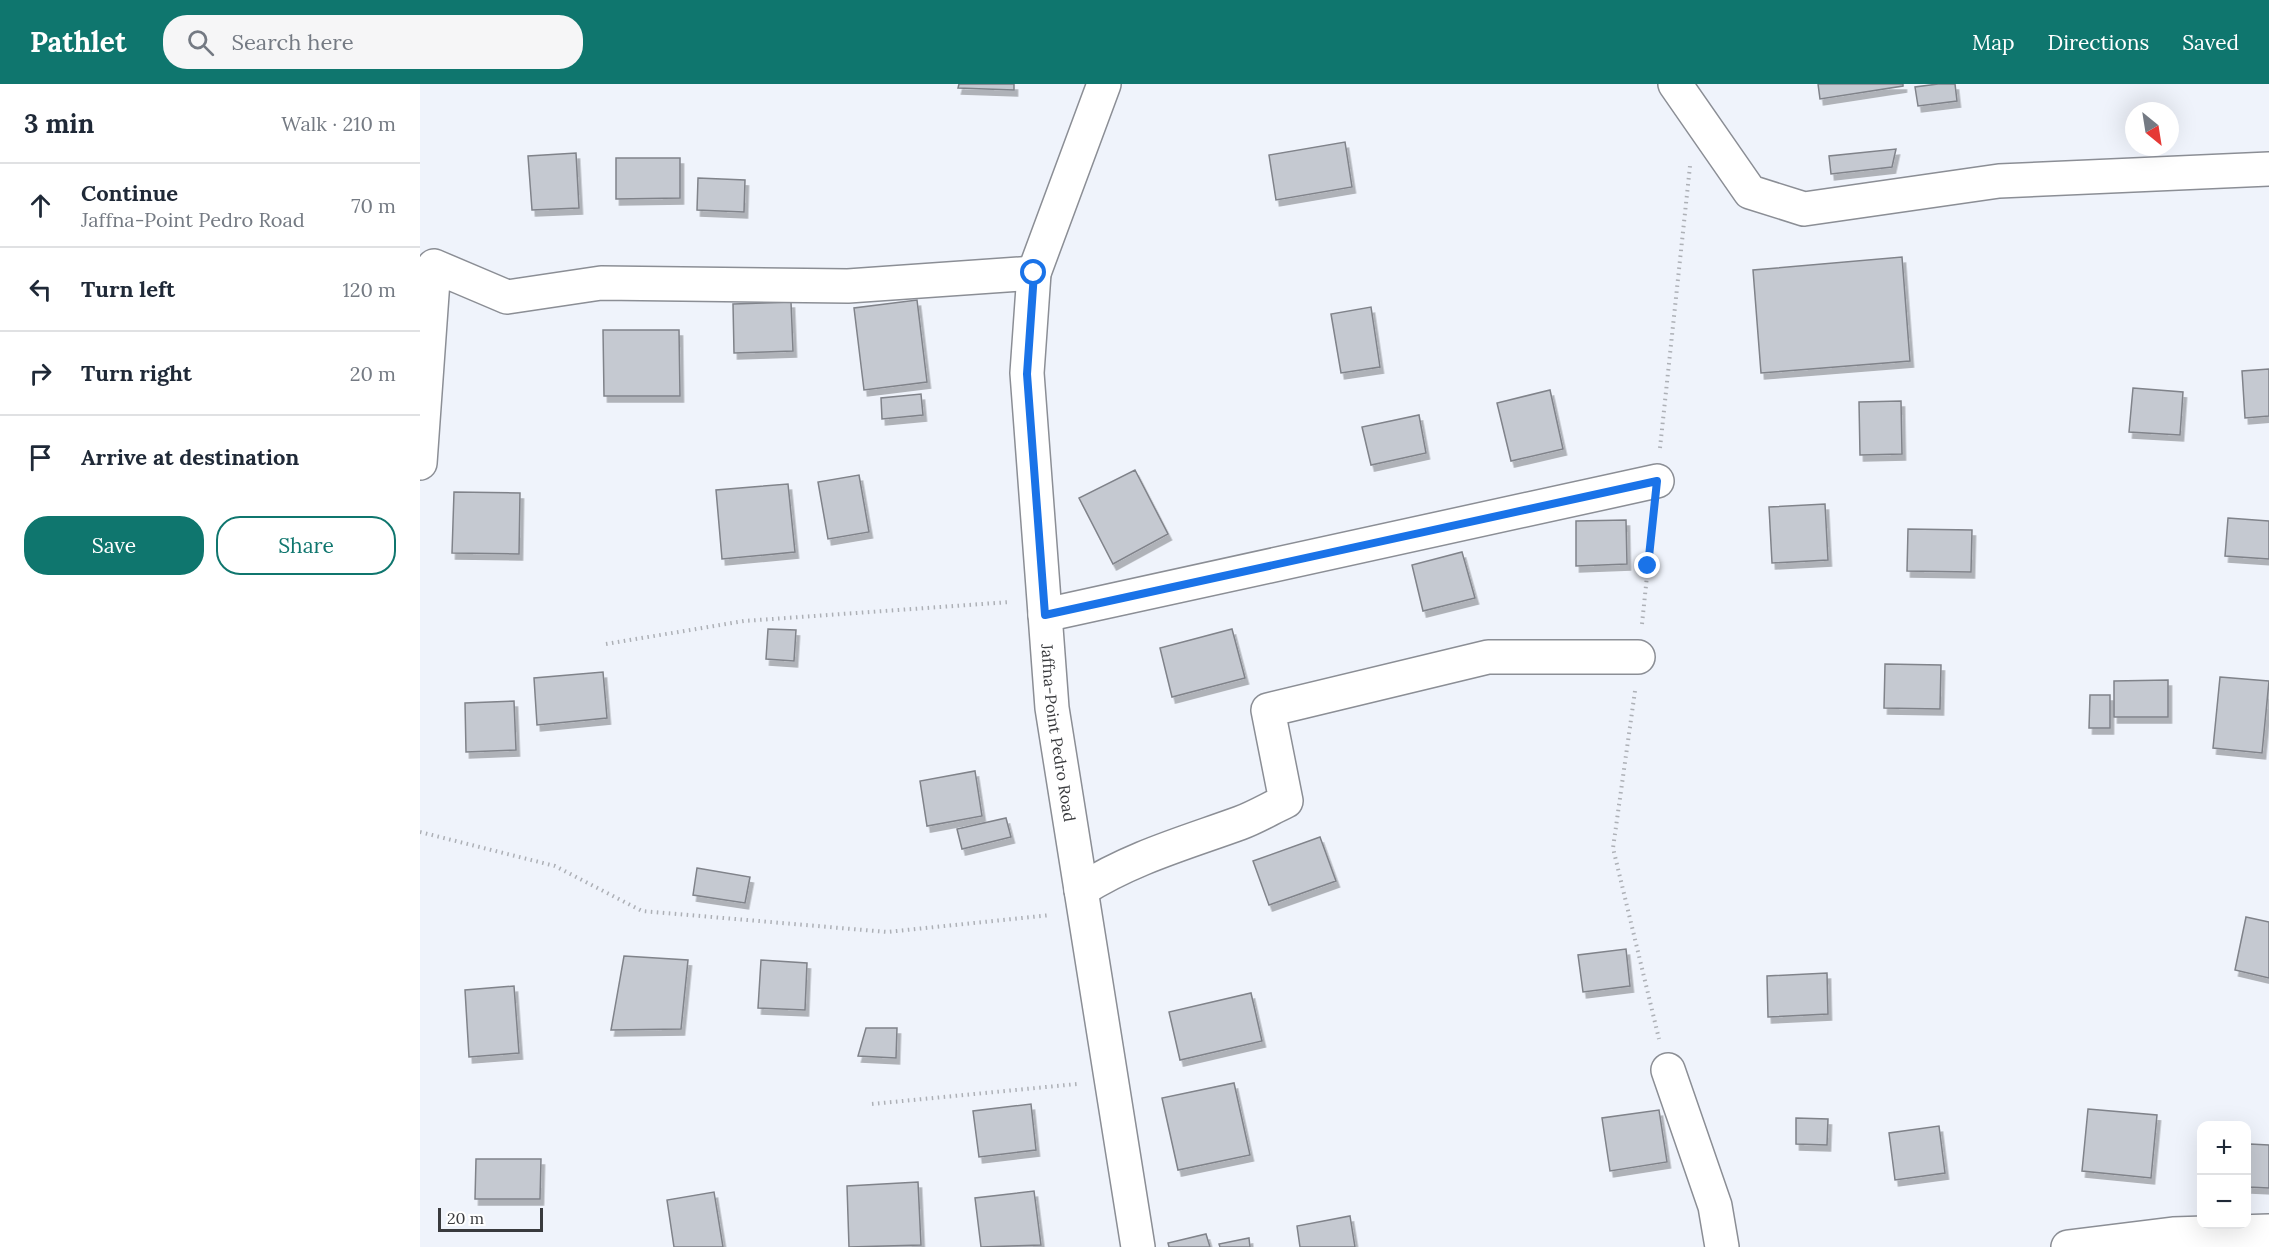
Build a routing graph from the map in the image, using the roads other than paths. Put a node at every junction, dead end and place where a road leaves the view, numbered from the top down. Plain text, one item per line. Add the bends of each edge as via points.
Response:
1 (1104, 84) edge
2 (1675, 84) edge
3 (2269, 169) edge
4 (1034, 273) junction
5 (420, 463) edge
6 (1657, 481) road end
7 (1044, 607) junction
8 (1638, 657) road end
9 (1083, 901) junction
10 (1668, 1070) road end
11 (2269, 1231) edge
12 (1138, 1247) edge
13 (1722, 1247) edge
14 (2068, 1247) edge

1 - 4 street, Jaffna-Point Pedro Road
2 - 3 street via 1750,192 1804,209 1999,181
4 - 5 street via 849,286 601,283 507,297 434,266
4 - 7 street, Jaffna-Point Pedro Road via 1027,374
6 - 7 street
7 - 9 street, Jaffna-Point Pedro Road via 1052,708
8 - 9 street via 1488,657 1268,710 1286,801 1242,822 1161,849 1101,877
9 - 12 street, Jaffna-Point Pedro Road
10 - 13 street via 1715,1206
11 - 14 street via 2173,1234

